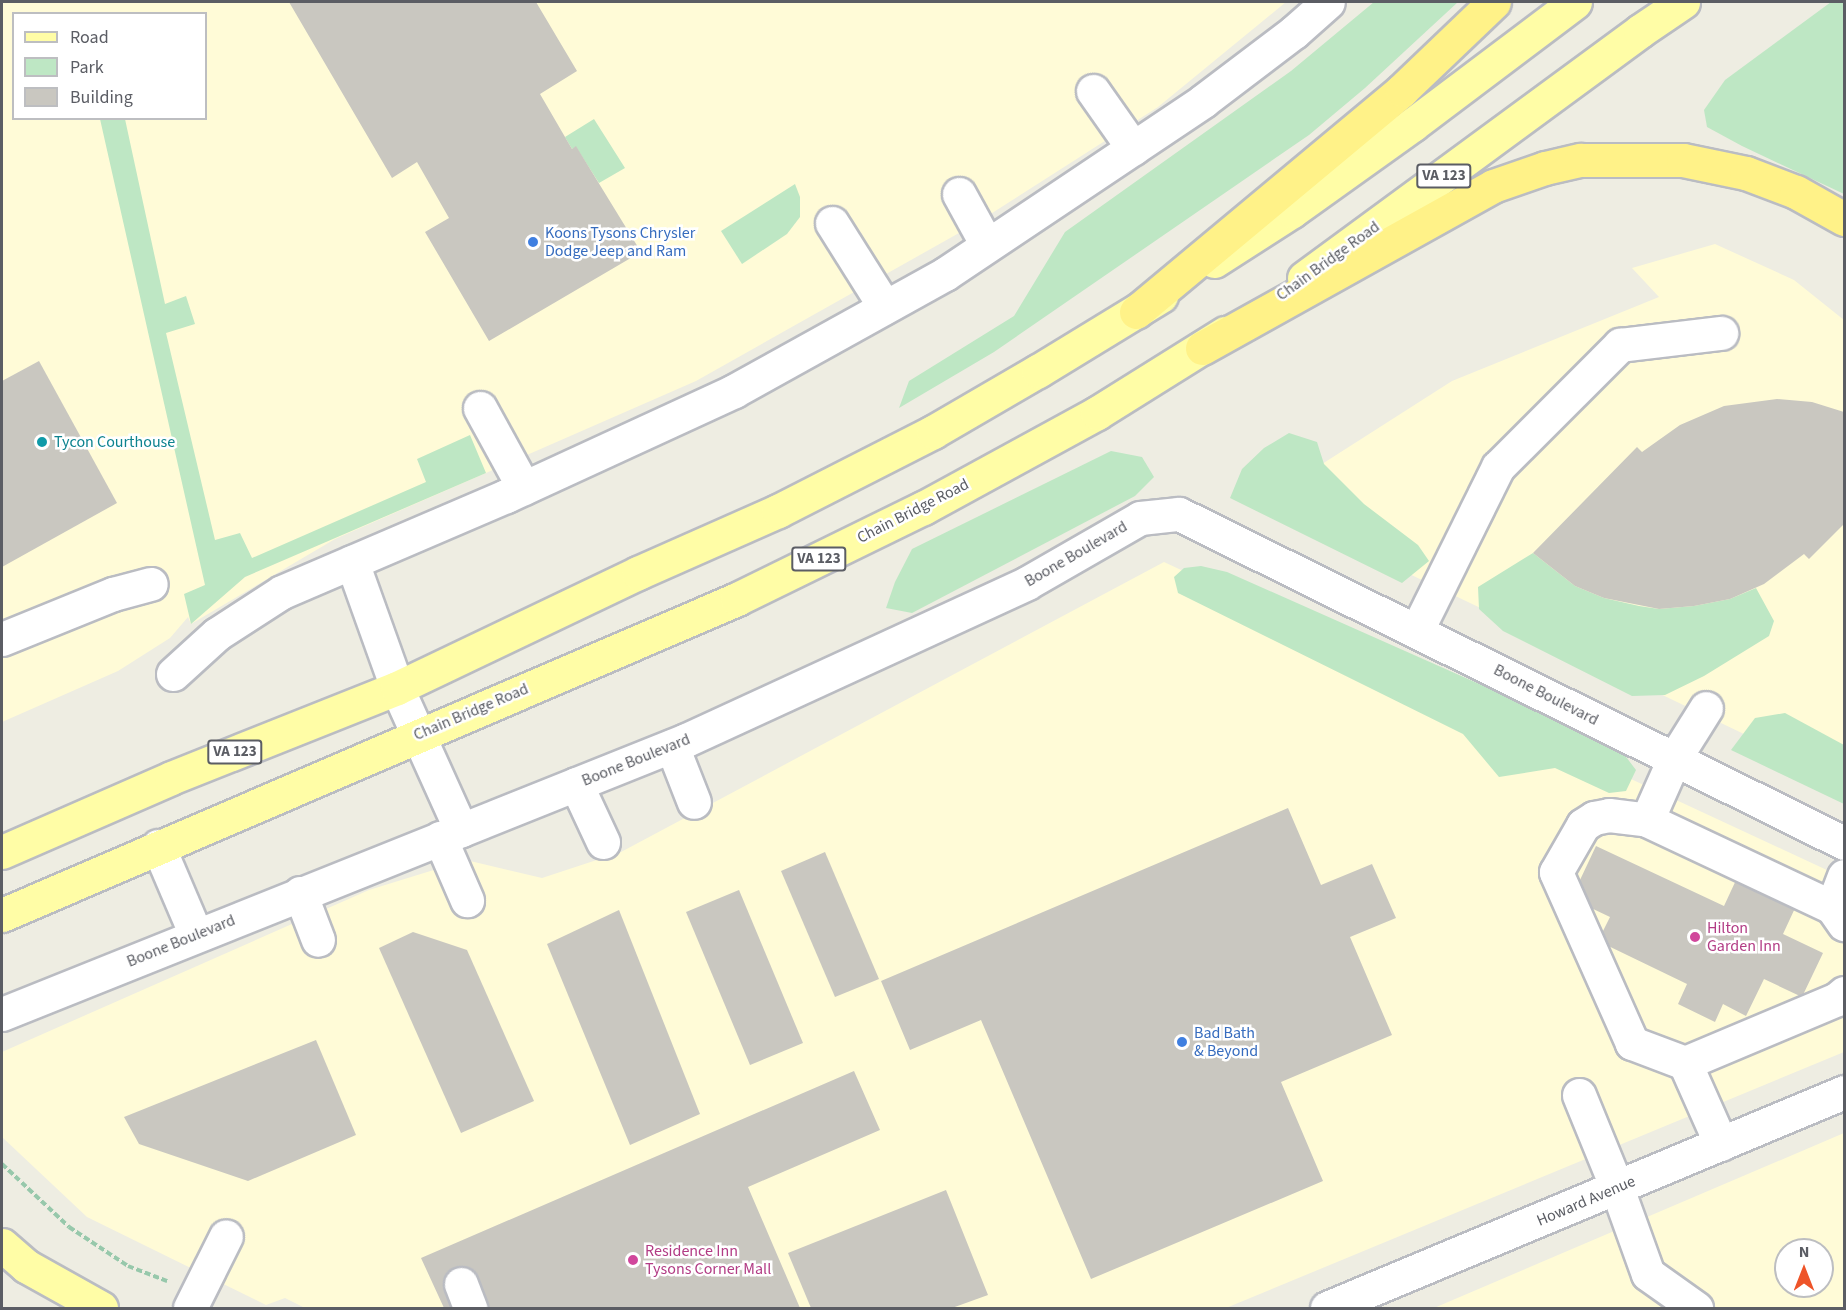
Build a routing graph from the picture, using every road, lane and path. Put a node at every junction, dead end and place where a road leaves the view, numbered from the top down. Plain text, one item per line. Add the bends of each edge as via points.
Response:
1 (1328, 2) edge
2 (1494, 2) edge
3 (1575, 2) edge
4 (1683, 2) edge
5 (1093, 91) dead end
6 (1132, 148) junction
7 (959, 194) dead end
8 (1845, 219) edge
9 (832, 223) dead end
10 (987, 246) junction
11 (885, 307) junction
12 (1136, 312) junction
13 (1720, 333) dead end
14 (1202, 348) junction
15 (480, 408) dead end
16 (524, 488) junction
17 (352, 562) junction
18 (151, 584) dead end
19 (1417, 630) junction
20 (2, 639) edge
21 (173, 674) dead end
22 (397, 688) junction
23 (1706, 708) dead end
24 (418, 735) junction
25 (672, 746) junction
26 (1674, 759) junction
27 (576, 784) junction
28 (694, 802) dead end
29 (1647, 820) junction
30 (451, 834) junction
31 (603, 842) dead end
32 (1845, 843) edge
33 (158, 846) junction
34 (2, 852) edge
35 (1845, 876) edge
36 (62, 888) junction
37 (300, 893) junction
38 (467, 900) dead end
39 (2, 915) edge
40 (1839, 916) edge
41 (2, 933) edge
42 (196, 935) junction
43 (318, 940) dead end
44 (1845, 993) edge
45 (2, 1014) edge
46 (1685, 1063) junction
47 (1845, 1092) edge
48 (1578, 1095) dead end
49 (1720, 1144) junction
50 (2, 1164) edge
51 (1617, 1188) junction
52 (2, 1232) edge
53 (226, 1236) dead end
54 (14, 1256) edge
55 (171, 1283) dead end
56 (101, 1308) edge
57 (190, 1308) edge
58 (1327, 1308) edge
59 (1696, 1308) edge

1 - 6 street via 1203,101
2 - 12 highway via 1402,90
3 - 12 main road, VA 123 via 1292,211
4 - 14 main road, Chain Bridge Road / VA 123 via 1273,301
5 - 6 street
6 - 10 street
7 - 10 street
8 - 14 highway via 1796,192 1746,173 1683,160 1581,160 1493,186
9 - 11 street
10 - 11 street
11 - 16 street via 734,392
12 - 22 main road, VA 123 via 933,432 788,506
13 - 19 street via 1620,345 1498,467
14 - 24 main road, Chain Bridge Road / VA 123 via 1097,413 924,508 736,599
15 - 16 street
16 - 17 street
17 - 21 street via 282,592 217,634
17 - 22 street
18 - 20 street via 113,594
19 - 25 street, Boone Boulevard via 1179,514 1140,518 1027,583
19 - 26 street, Boone Boulevard
22 - 24 street
22 - 34 main road, VA 123 via 171,778
23 - 26 street
24 - 30 street
24 - 33 main road, Chain Bridge Road / VA 123
25 - 27 street, Boone Boulevard
25 - 28 street
26 - 29 street
26 - 32 street, Boone Boulevard
27 - 30 street, Boone Boulevard
27 - 31 street
29 - 40 street
29 - 46 street via 1609,815 1594,818 1583,825 1556,872 1632,1043
30 - 37 street, Boone Boulevard
30 - 38 street
33 - 36 main road, Chain Bridge Road / VA 123
33 - 42 street
35 - 40 street
36 - 39 main road, Chain Bridge Road / VA 123
36 - 41 main road via 18,917
37 - 42 street, Boone Boulevard
37 - 43 street
42 - 45 street, Boone Boulevard
44 - 46 street
46 - 49 street
47 - 49 street, Howard Avenue
48 - 51 street
49 - 51 street, Howard Avenue
50 - 55 path via 69,1227 128,1266
51 - 58 street, Howard Avenue
51 - 59 street via 1648,1274
52 - 54 main road
53 - 57 street
54 - 56 main road

